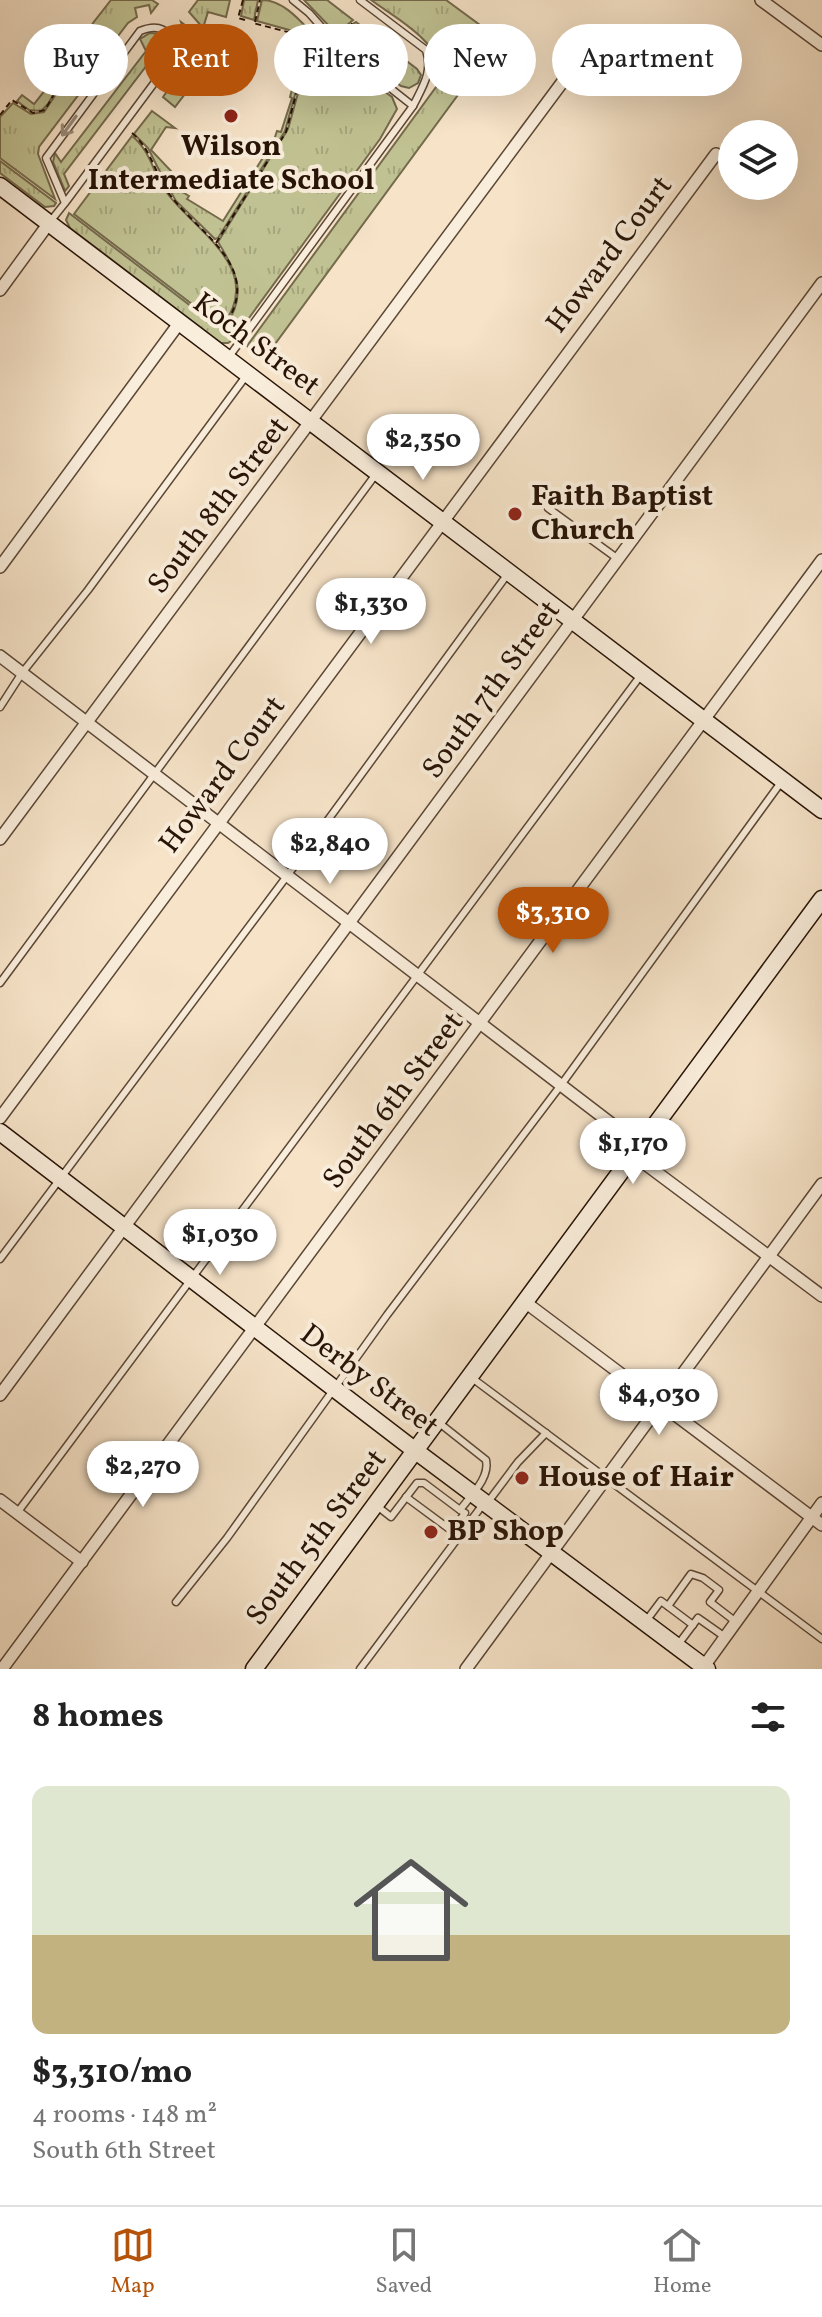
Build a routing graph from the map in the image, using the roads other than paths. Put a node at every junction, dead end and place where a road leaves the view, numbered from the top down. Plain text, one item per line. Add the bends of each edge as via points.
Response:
1 (293, 0) edge
2 (360, 0) edge
3 (761, 0) edge
4 (822, 45) edge
5 (552, 96) edge
6 (413, 106) junction
7 (716, 154) dead end
8 (0, 186) edge
9 (65, 203) junction
10 (49, 223) junction
11 (822, 283) edge
12 (0, 290) edge
13 (180, 322) junction
14 (228, 358) junction
15 (248, 374) junction
16 (312, 422) junction
17 (377, 472) junction
18 (548, 508) dead end
19 (442, 522) junction
20 (618, 559) junction
21 (822, 560) edge
22 (0, 567) edge
23 (509, 572) junction
24 (573, 621) junction
25 (0, 656) edge
26 (22, 673) junction
27 (642, 674) junction
28 (0, 707) edge
29 (704, 721) junction
30 (87, 723) junction
31 (155, 775) junction
32 (782, 780) junction
33 (822, 810) edge
34 (217, 822) junction
35 (0, 839) edge
36 (287, 876) junction
37 (822, 899) edge
38 (349, 923) junction
39 (417, 975) junction
40 (0, 983) edge
41 (481, 1024) junction
42 (561, 1085) junction
43 (0, 1118) edge
44 (0, 1132) edge
45 (635, 1149) junction
46 (59, 1179) junction
47 (822, 1184) edge
48 (123, 1228) junction
49 (769, 1257) junction
50 (0, 1259) edge
51 (190, 1279) junction
52 (822, 1296) edge
53 (525, 1302) junction
54 (254, 1329) junction
55 (471, 1377) junction
56 (335, 1390) junction
57 (0, 1395) edge
58 (662, 1404) junction
59 (438, 1422) junction
60 (546, 1433) junction
61 (417, 1452) junction
62 (444, 1472) junction
63 (607, 1478) junction
64 (394, 1482) junction
65 (432, 1489) junction
66 (408, 1495) junction
67 (0, 1500) edge
68 (481, 1500) junction
69 (822, 1503) edge
70 (377, 1506) junction
71 (460, 1510) junction
72 (17, 1513) junction
73 (811, 1517) junction
74 (822, 1525) edge
75 (552, 1554) junction
76 (82, 1562) junction
77 (758, 1591) junction
78 (176, 1602) dead end
79 (710, 1602) junction
80 (668, 1606) junction
81 (698, 1618) junction
82 (736, 1622) junction
83 (645, 1623) junction
84 (693, 1625) junction
85 (725, 1637) junction
86 (822, 1639) edge
87 (677, 1647) junction
88 (704, 1668) edge
89 (2, 1669) edge
90 (254, 1669) edge
91 (360, 1669) edge
92 (466, 1669) edge

1 - 6 lane via 342,50
2 - 6 lane via 426,50 429,74
3 - 4 street
5 - 16 street, South 8th Street
6 - 14 lane
7 - 19 street, Howard Court
8 - 10 street, Koch Street
9 -> 9 lane via 175,55 174,39 167,31 140,31 46,158
9 - 10 lane
10 - 12 street
10 - 13 street, Koch Street
11 - 20 street, South 7th Street
13 - 14 street, Koch Street
13 - 22 street
14 - 15 street, Koch Street
15 - 16 street, Koch Street
15 - 26 lane
16 - 17 street, Koch Street
16 - 30 street, South 8th Street
17 - 19 street, Koch Street
17 - 31 lane
18 - 20 lane
19 - 23 street, Koch Street
19 - 34 street, Howard Court
20 - 24 street, South 7th Street
21 - 29 street, South 6th Street
23 - 24 street, Koch Street
23 - 36 lane
24 - 27 street, Koch Street
24 - 38 street, South 7th Street
25 - 26 street
26 - 28 lane
26 - 30 street
27 - 29 street, Koch Street
27 - 39 lane
29 - 32 street, Koch Street
29 - 41 street, South 6th Street
30 - 31 street
30 - 35 street, South 8th Street
31 - 34 street
31 - 40 lane
32 - 33 street, Koch Street
32 - 42 lane
34 - 36 street
34 - 43 street, Howard Court
36 - 38 street
36 - 46 lane
37 - 45 street, South 5th Street
38 - 39 street
38 - 48 street, South 7th Street
39 - 41 street
39 - 51 lane
41 - 42 street
41 - 54 street, South 6th Street
42 - 45 street
42 - 56 lane
44 - 46 street, Derby Street
45 - 49 street
45 - 53 street, South 5th Street
46 - 48 street, Derby Street
46 - 50 lane
47 - 49 street
48 - 51 street, Derby Street
48 - 57 street, South 7th Street
49 - 52 street
49 - 58 street
51 - 54 street, Derby Street
51 - 72 lane
53 - 55 street, South 5th Street
53 - 58 street
54 - 56 street, Derby Street
54 - 76 street, South 6th Street
55 - 59 street, South 5th Street
55 - 60 lane
56 - 61 street, Derby Street
56 - 78 lane
58 - 63 street
58 - 73 street
59 - 61 street, South 5th Street
59 - 68 lane via 486,1460
60 - 63 lane
60 - 68 lane
61 - 62 street, Derby Street
61 - 64 street, South 5th Street
62 - 65 lane
62 - 68 street, Derby Street
63 - 75 street
63 - 77 lane
64 - 66 lane
64 - 70 street, South 5th Street
65 - 66 lane via 417,1483
65 - 71 lane
66 - 70 lane via 391,1517
66 - 71 lane via 452,1531 465,1513
67 - 72 street
68 - 71 lane
68 - 75 street, Derby Street
68 - 91 lane
69 - 73 street
70 - 90 street, South 5th Street
72 - 76 street
73 - 74 street
73 - 77 street
75 - 83 street, Derby Street
75 - 92 street
76 - 89 street, South 6th Street
77 - 82 street
77 - 86 lane
79 - 80 lane via 719,1590 691,1574
79 - 81 lane
79 - 82 lane
80 - 83 lane via 661,1601
80 - 84 lane
81 - 84 lane
81 - 85 lane
82 - 85 street
83 - 87 street, Derby Street
84 - 87 lane
85 - 88 street
87 - 88 street, Derby Street

